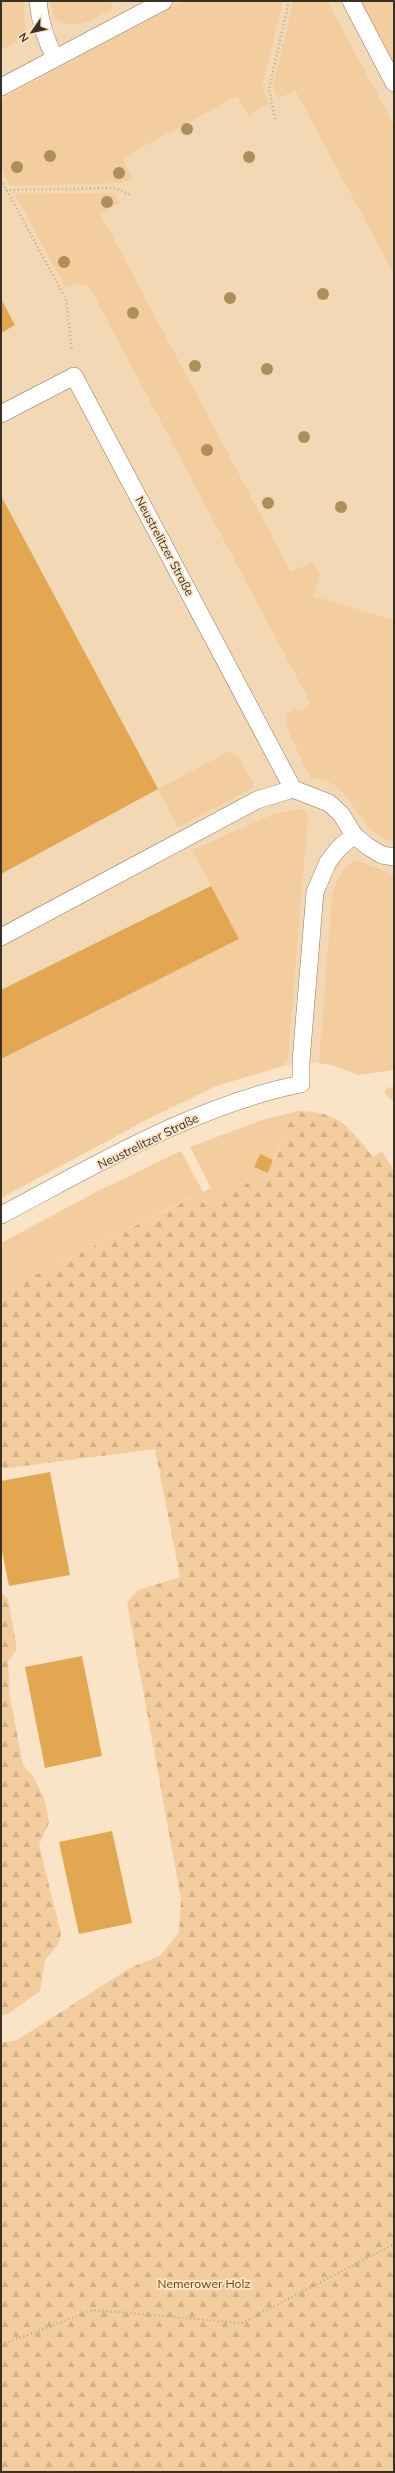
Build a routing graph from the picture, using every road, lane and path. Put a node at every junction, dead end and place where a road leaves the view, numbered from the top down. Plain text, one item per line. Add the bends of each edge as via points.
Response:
1 (38, 1) edge
2 (164, 1) edge
3 (288, 1) edge
4 (351, 1) edge
5 (55, 58) junction
6 (394, 83) edge
7 (1, 87) edge
8 (275, 119) dead end
9 (1, 180) edge
10 (6, 190) junction
11 (131, 196) dead end
12 (74, 376) junction
13 (1, 414) edge
14 (293, 789) junction
15 (354, 835) junction
16 (394, 857) edge
17 (1, 937) edge
18 (1, 1215) edge
19 (394, 2244) edge
20 (1, 2345) edge

1 - 5 lane via 39,20
2 - 5 lane
3 - 8 path via 270,89
4 - 6 lane
5 - 7 lane
9 - 10 path
10 - 11 path via 115,188
10 - 12 path via 66,299
12 - 13 lane
12 - 14 lane, Neustrelitzer Straße
14 - 15 lane via 329,803 341,814
14 - 17 lane via 257,800
15 - 16 lane via 382,855
15 - 18 lane, Neustrelitzer Straße via 328,862 315,892 301,1084 263,1092 183,1123
19 - 20 path via 242,2323 93,2310

